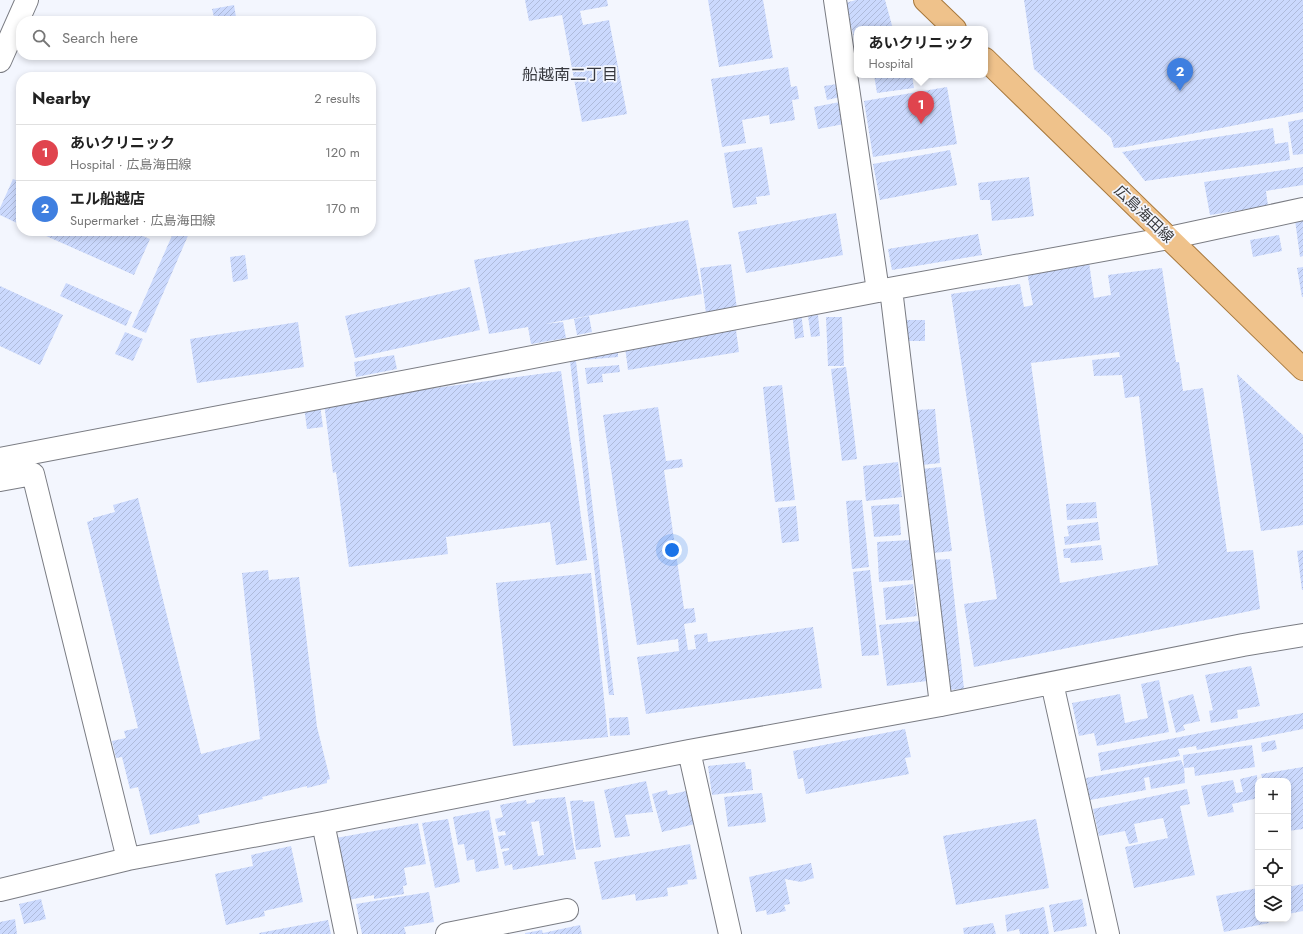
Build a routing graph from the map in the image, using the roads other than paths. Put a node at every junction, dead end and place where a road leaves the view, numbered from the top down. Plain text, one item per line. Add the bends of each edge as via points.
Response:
1 (27, 0) edge
2 (835, 0) edge
3 (925, 0) edge
4 (20, 16) edge
5 (16, 25) edge
6 (952, 26) edge
7 (0, 61) edge
8 (988, 62) edge
9 (1303, 209) edge
10 (1169, 238) junction
11 (885, 290) junction
12 (1303, 369) edge
13 (0, 459) edge
14 (0, 480) edge
15 (1303, 635) edge
16 (1052, 683) junction
17 (941, 705) junction
18 (689, 750) junction
19 (323, 823) junction
20 (128, 859) junction
21 (0, 890) edge
22 (568, 910) dead end
23 (346, 934) edge
24 (447, 934) edge
25 (730, 934) edge
26 (1108, 934) edge

1 - 4 street
2 - 11 street
3 - 6 main road
5 - 7 street
8 - 10 main road, 広島海田線
9 - 10 street
10 - 11 street
10 - 12 main road, 広島海田線
11 - 13 street
11 - 17 street
14 - 20 street via 33,474
15 - 16 street
16 - 17 street
16 - 26 street
17 - 18 street
18 - 19 street
18 - 25 street
19 - 20 street
19 - 23 street
20 - 21 street
22 - 24 street

